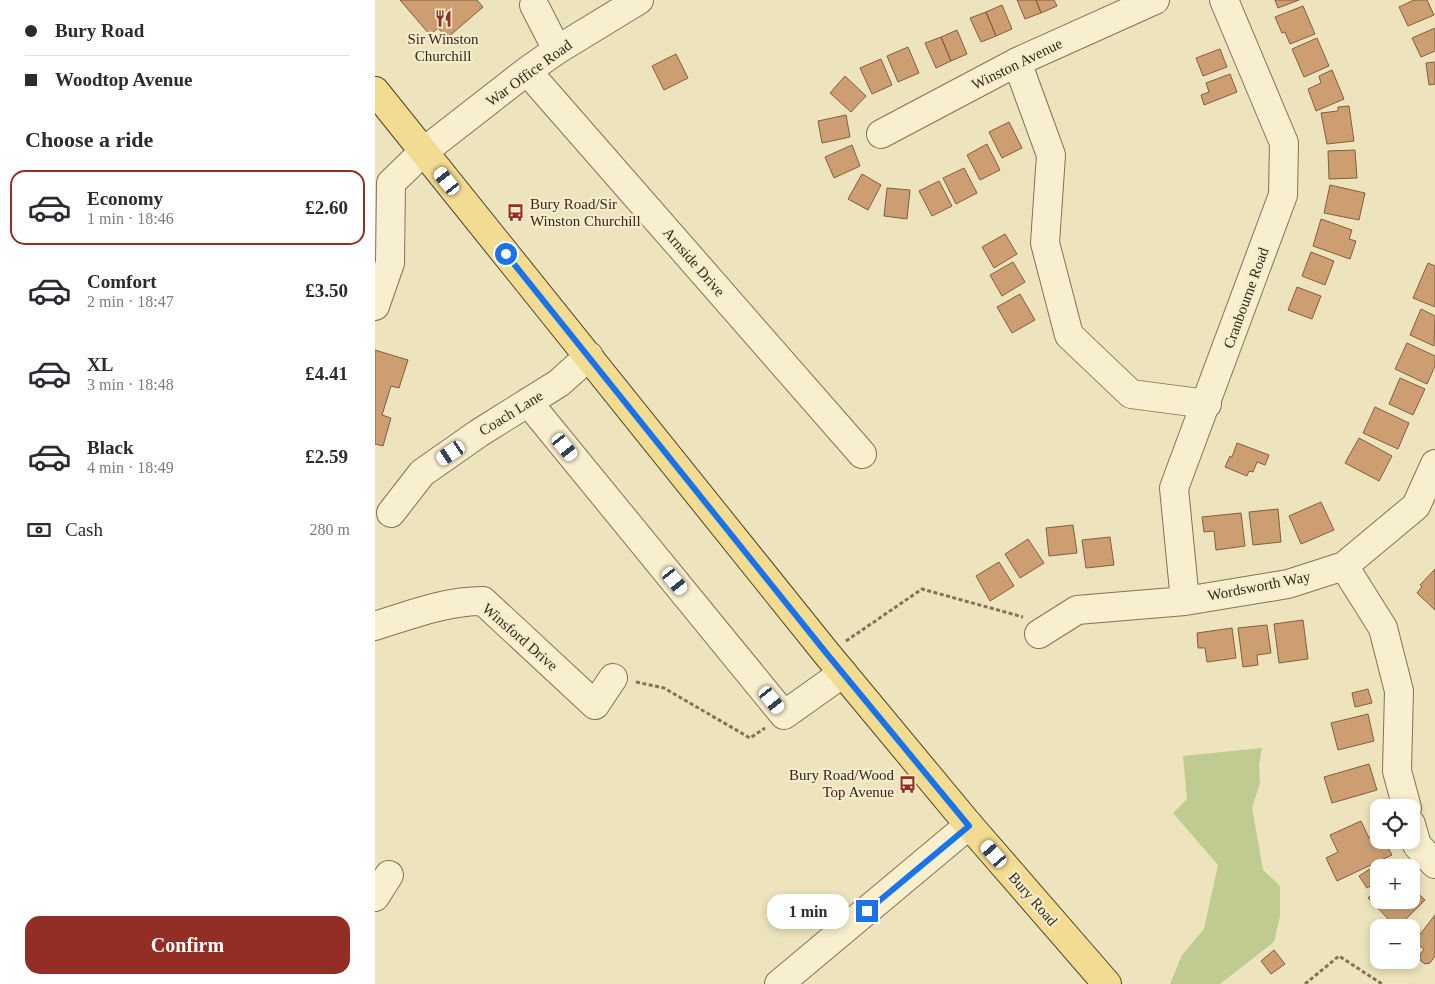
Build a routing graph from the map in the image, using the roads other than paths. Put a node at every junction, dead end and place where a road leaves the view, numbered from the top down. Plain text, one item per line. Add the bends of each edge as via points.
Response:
1 (639, 0) edge
2 (1155, 0) edge
3 (1224, 0) edge
4 (534, 5) dead end
5 (557, 50) junction
6 (1017, 62) junction
7 (527, 71) junction
8 (375, 91) edge
9 (881, 134) dead end
10 (423, 152) junction
11 (375, 306) edge
12 (589, 356) junction
13 (529, 402) junction
14 (1207, 404) junction
15 (862, 454) dead end
16 (1435, 464) edge
17 (391, 513) dead end
18 (1344, 566) junction
19 (1185, 600) junction
20 (375, 626) edge
21 (1046, 630) road end
22 (835, 663) junction
23 (613, 678) road end
24 (1405, 799) edge
25 (969, 826) junction
26 (1420, 848) edge
27 (1435, 864) edge
28 (779, 984) edge
29 (1107, 984) edge

1 - 5 street, War Office Road
2 - 6 street, Winston Avenue
3 - 14 street, Cranbourne Road via 1284,143 1283,196
4 - 5 street
5 - 7 street, War Office Road
6 - 9 street, Winston Avenue
6 - 14 street via 1051,156 1045,243 1069,335 1131,394
7 - 10 street, War Office Road
7 - 15 street, Arnside Drive
8 - 10 main road, Bury Road
10 - 11 street, War Office Road via 391,183 390,263
10 - 12 main road, Bury Road
12 - 13 street, Coach Lane via 559,383
12 - 22 main road, Bury Road
13 - 17 street, Coach Lane via 422,473
13 - 22 street via 784,715
14 - 19 street, Cranbourne Road via 1174,488
16 - 18 street, Wordsworth Way via 1416,506
18 - 19 street, Wordsworth Way via 1288,584
18 - 24 street via 1383,628 1399,691 1397,771
19 - 21 street, Wordsworth Way via 1077,610
20 - 23 street, Winsford Drive via 434,607 483,601 595,704
22 - 25 main road, Bury Road
25 - 28 street
25 - 29 main road, Bury Road
26 - 27 street

